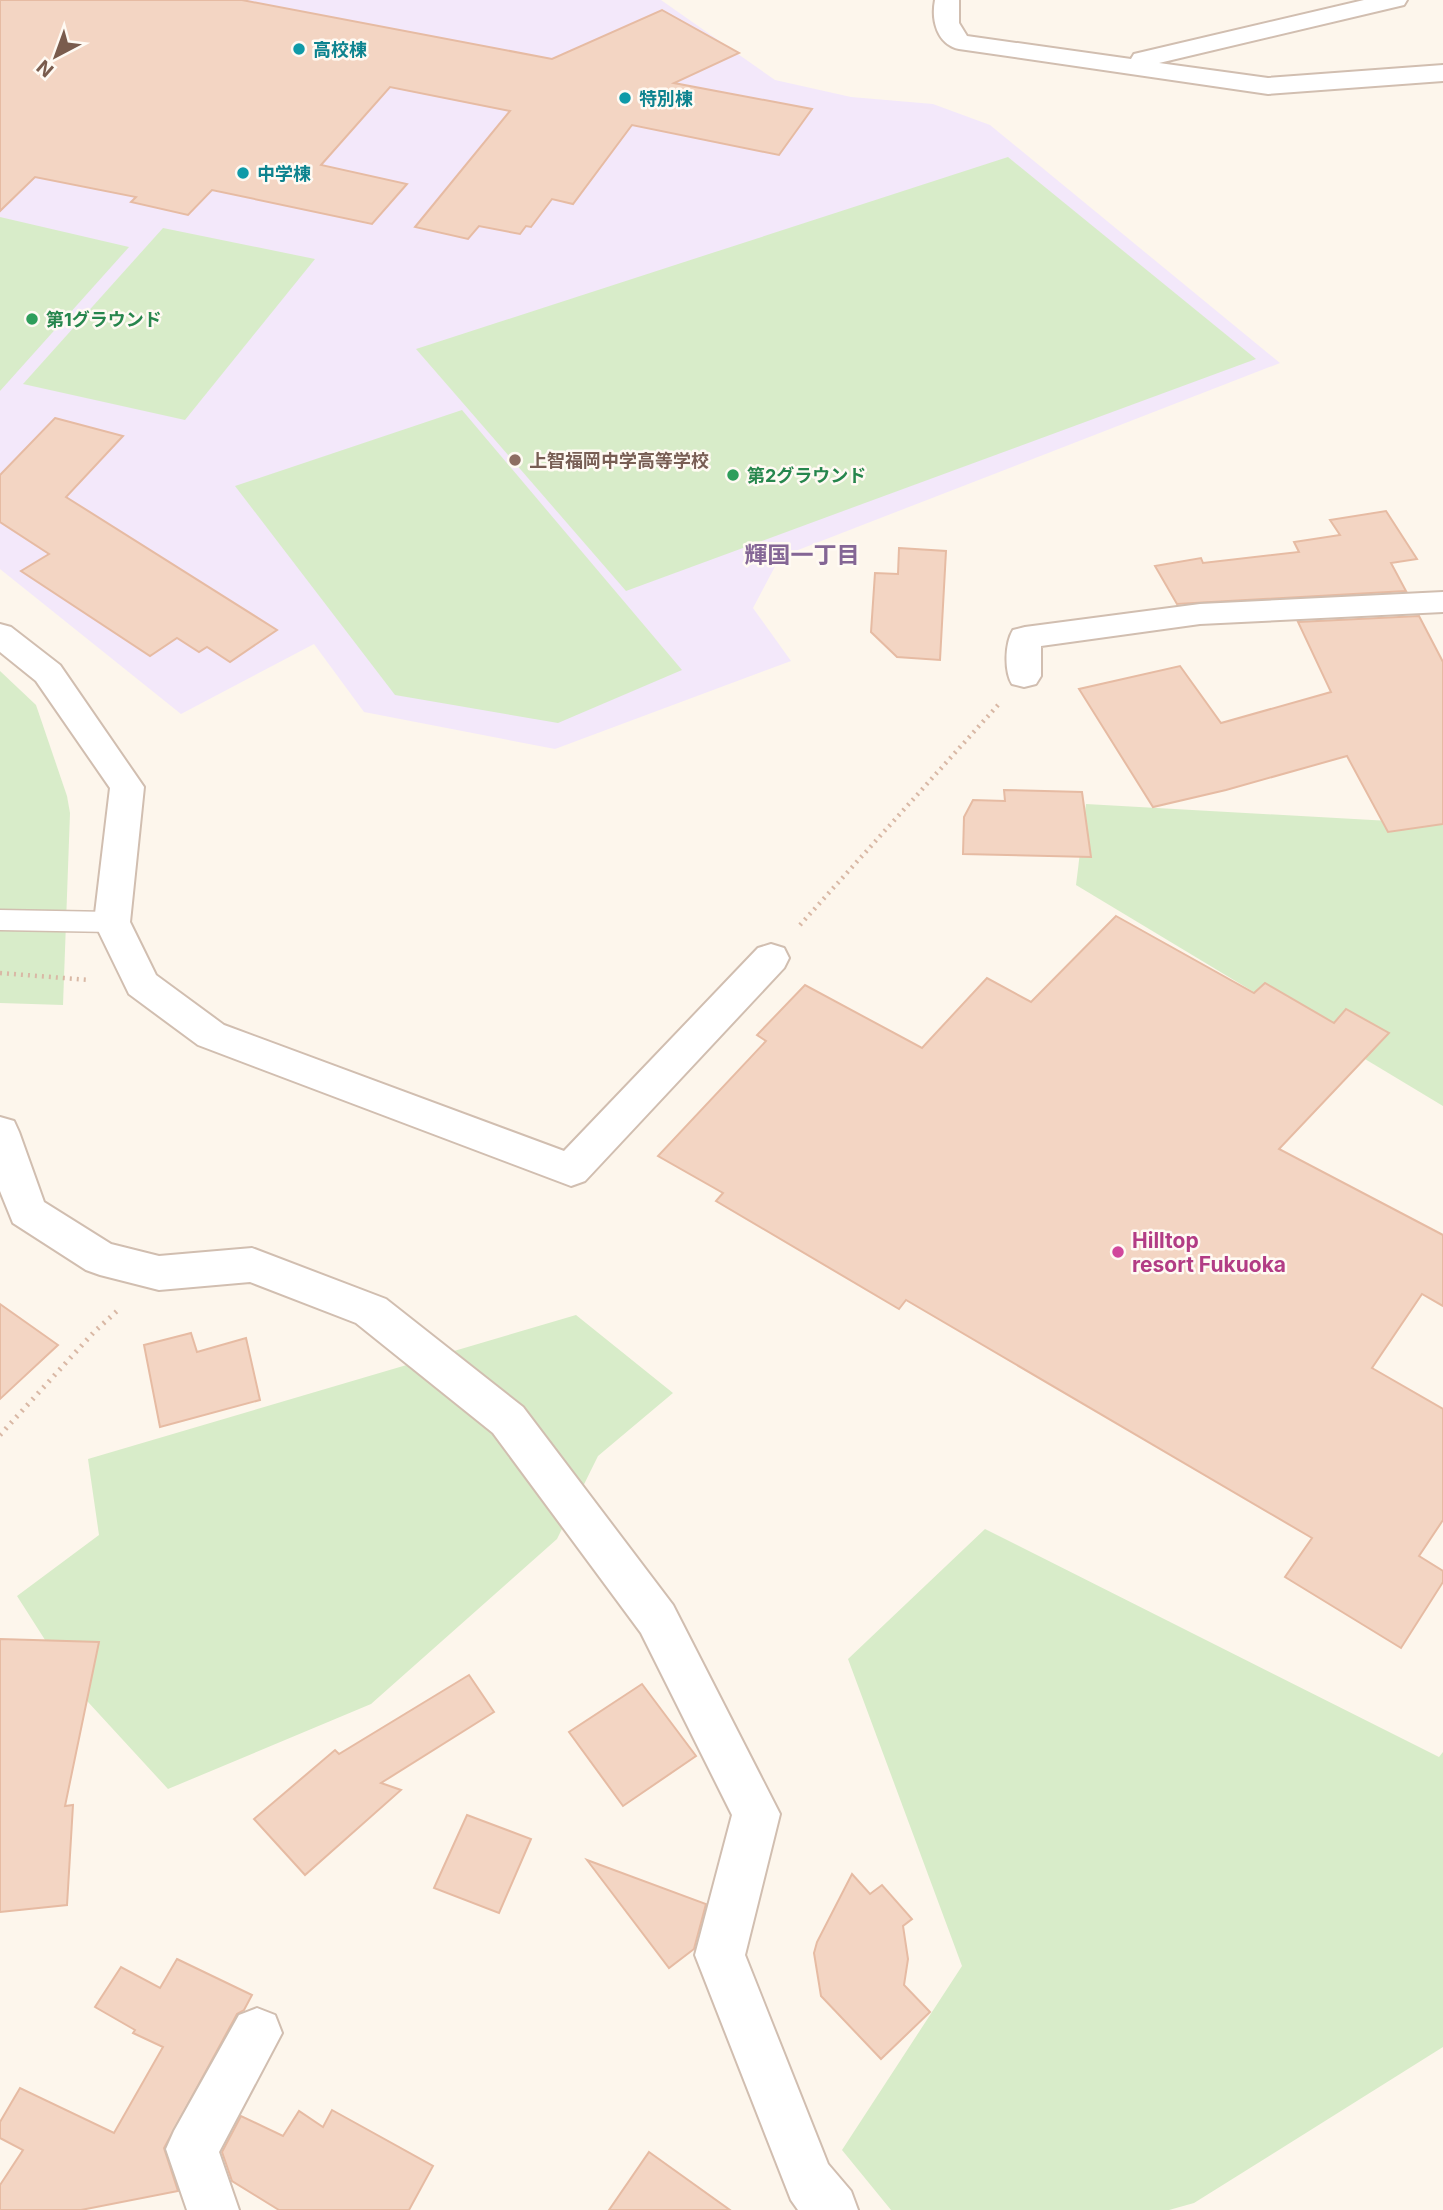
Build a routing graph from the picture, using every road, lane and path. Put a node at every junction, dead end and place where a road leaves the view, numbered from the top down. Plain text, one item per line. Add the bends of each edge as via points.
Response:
1 (947, 0) edge
2 (1395, 0) edge
3 (1117, 65) junction
4 (1443, 73) edge
5 (1443, 602) edge
6 (0, 635) edge
7 (1024, 676) joint
8 (0, 920) edge
9 (112, 922) junction
10 (771, 958) joint
11 (0, 973) edge
12 (142, 984) junction
13 (0, 1132) edge
14 (159, 1273) junction
15 (0, 1435) edge
16 (257, 2033) dead end
17 (213, 2210) edge
18 (832, 2210) edge

1 - 3 street via 947,30 960,42
2 - 3 street
3 - 4 street via 1268,86
5 - 7 street via 1200,614 1026,638
6 - 9 street via 48,673 127,787
7 - 10 path
8 - 9 lane
9 - 12 street
10 - 12 street via 571,1170 211,1035
11 - 12 path
13 - 14 street via 27,1212 100,1258
14 - 15 path via 94,1332
14 - 18 street via 252,1265 371,1311 508,1420 657,1619 756,1814 720,1955 809,2182
16 - 17 street via 192,2149

